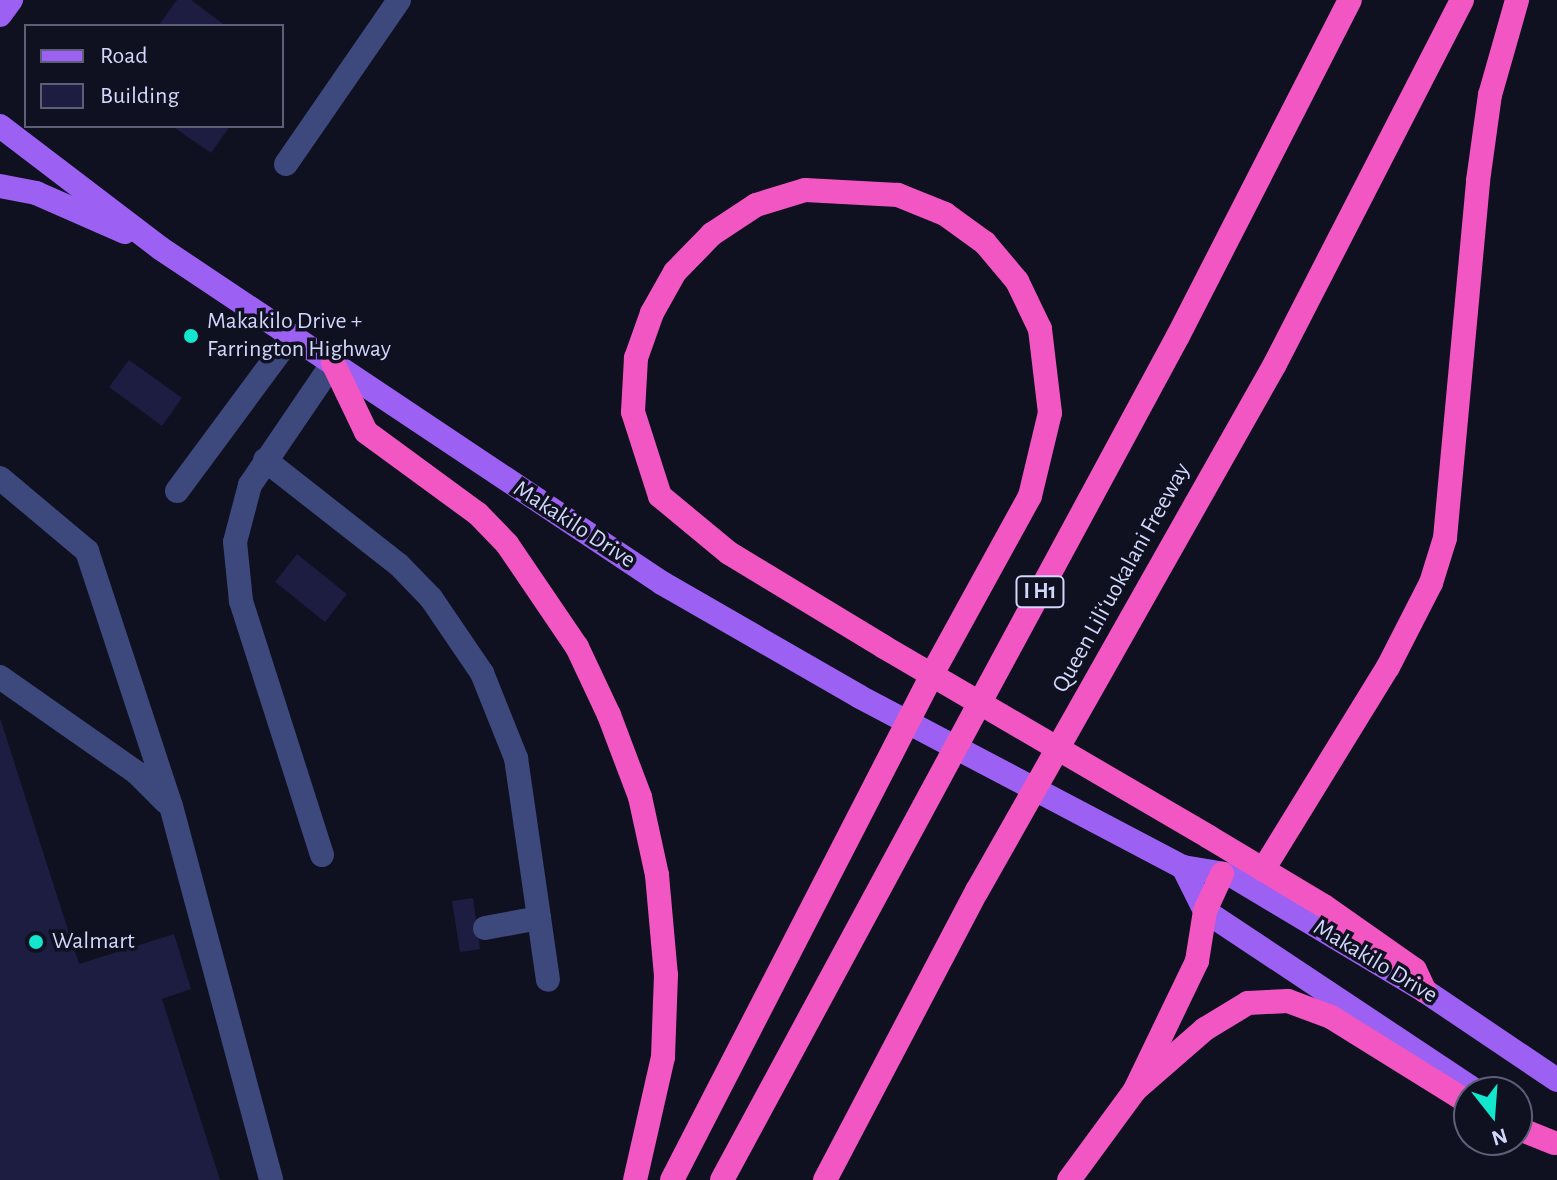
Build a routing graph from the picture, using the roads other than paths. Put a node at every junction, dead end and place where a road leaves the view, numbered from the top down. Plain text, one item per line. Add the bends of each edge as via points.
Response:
1 (11, 0) edge
2 (399, 0) edge
3 (1350, 0) edge
4 (1462, 0) edge
5 (1517, 0) edge
6 (0, 15) edge
7 (0, 126) edge
8 (286, 164) dead end
9 (0, 186) edge
10 (160, 248) junction
11 (291, 337) junction
12 (333, 363) junction
13 (265, 460) junction
14 (0, 478) edge
15 (177, 491) dead end
16 (0, 677) edge
17 (171, 806) junction
18 (322, 855) dead end
19 (1183, 867) junction
20 (1263, 870) junction
21 (1222, 874) junction
22 (1205, 911) junction
23 (539, 918) junction
24 (485, 928) dead end
25 (548, 980) dead end
26 (1425, 991) junction
27 (1453, 1076) edge
28 (1557, 1080) edge
29 (1135, 1090) junction
30 (1453, 1093) edge
31 (1533, 1129) edge
32 (1533, 1135) edge
33 (1555, 1144) edge
34 (271, 1180) edge
35 (635, 1180) edge
36 (672, 1180) edge
37 (722, 1180) edge
38 (825, 1180) edge
39 (1069, 1180) edge

1 - 6 main road
2 - 8 lane
3 - 37 highway, I H1 via 1178,336
4 - 38 highway, Queen Liliʻuokalani Freeway via 1275,364 977,891
5 - 20 highway via 1490,95 1471,248 1452,491 1436,568 1388,667
7 - 10 main road, Makakilo Drive
9 - 10 main road via 36,193
10 - 11 main road, Makakilo Drive
11 - 12 main road, Makakilo Drive
11 - 15 lane
12 - 13 lane
12 - 19 main road, Makakilo Drive via 662,583 860,697
12 - 35 highway via 366,432 478,514 542,591 590,674 640,797 657,875 666,975 663,1057
13 - 18 lane via 237,523 237,581
13 - 23 lane via 399,565 431,598 482,673 516,758
14 - 17 lane via 87,551
16 - 17 lane via 137,773
17 - 34 lane
19 - 21 main road, Makakilo Drive
19 - 22 main road, Makakilo Drive
20 - 26 highway via 1415,970
20 - 36 highway via 1209,837 884,647 729,553 673,511 651,477 633,412 636,358 675,272 731,219 805,190 898,195 945,214 985,243 1017,281 1040,329 1050,385 1048,427 1030,496
21 - 22 highway
21 - 26 main road, Makakilo Drive
22 - 27 main road, Makakilo Drive
22 - 29 highway via 1197,961
23 - 24 lane
23 - 25 lane
26 - 28 main road, Makakilo Drive
29 - 30 highway via 1205,1029 1248,1003 1288,1001 1331,1017
29 - 39 highway
31 - 33 main road
32 - 33 highway

